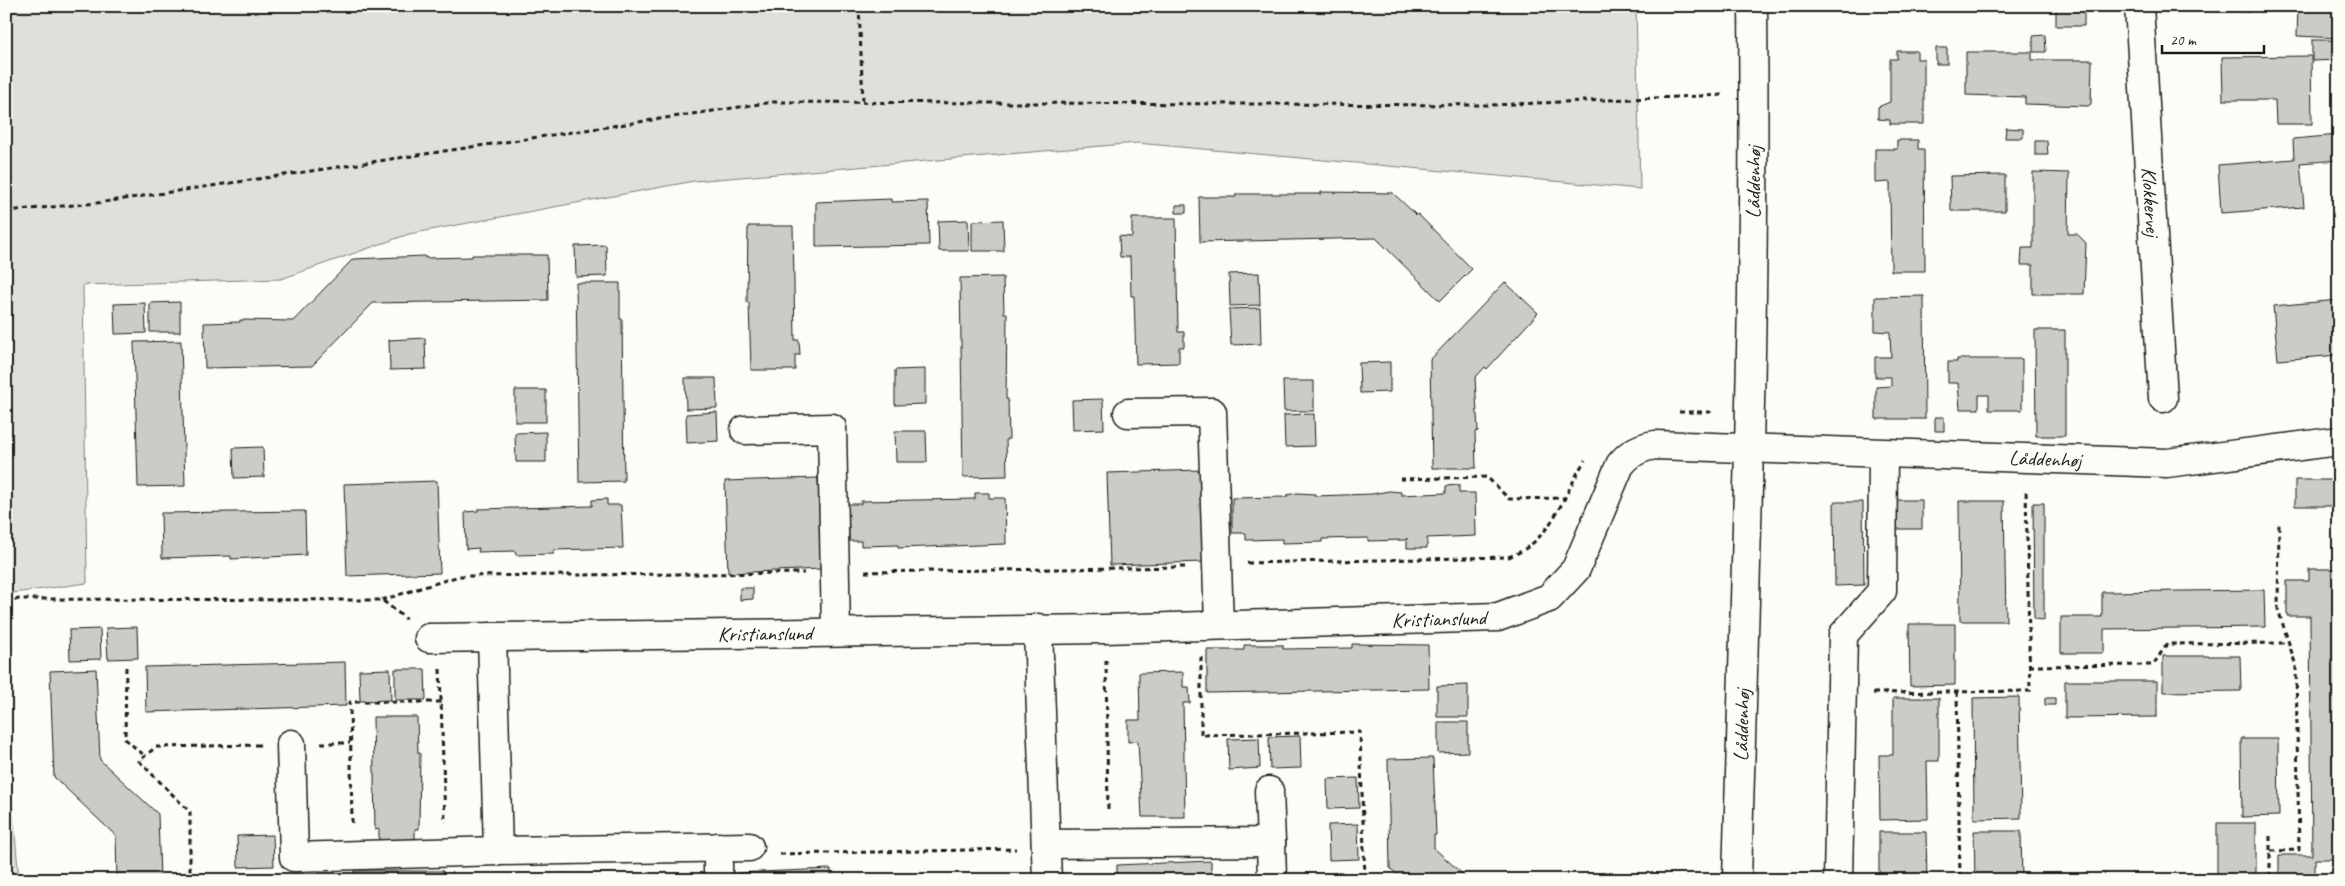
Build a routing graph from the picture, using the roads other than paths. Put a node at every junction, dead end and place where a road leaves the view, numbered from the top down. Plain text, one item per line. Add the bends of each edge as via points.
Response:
1 (1753, 6) edge
2 (2140, 6) edge
3 (2162, 398) dead end
4 (1128, 414) dead end
5 (745, 430) dead end
6 (2339, 441) edge
7 (1749, 449) junction
8 (1883, 454) junction
9 (1210, 625) junction
10 (1038, 628) junction
11 (836, 632) junction
12 (492, 637) junction
13 (434, 638) road end
14 (291, 744) road end
15 (1269, 791) dead end
16 (1271, 842) junction
17 (1046, 844) junction
18 (718, 847) junction
19 (750, 847) road end
20 (498, 852) junction
21 (718, 880) edge
22 (1047, 880) edge
23 (1272, 880) edge
24 (1737, 880) edge
25 (1838, 880) edge

1 - 7 street, Låddenhøj
2 - 3 street, Klokkervej
4 - 9 street via 1212,412 1217,567
5 - 11 street via 832,428
6 - 8 street, Låddenhøj via 2167,463
7 - 8 street, Låddenhøj
7 - 9 street, Kristianslund via 1656,445 1644,447 1626,457 1576,569 1549,598 1506,614
7 - 24 street, Låddenhøj
8 - 25 street via 1882,591 1843,635
9 - 10 street, Kristianslund
10 - 11 street, Kristianslund
10 - 17 street
11 - 12 street, Kristianslund
12 - 13 street, Kristianslund
12 - 20 street
14 - 20 street via 294,857
15 - 16 street
16 - 17 street
16 - 23 street
17 - 22 street
18 - 19 street
18 - 20 street
18 - 21 street

